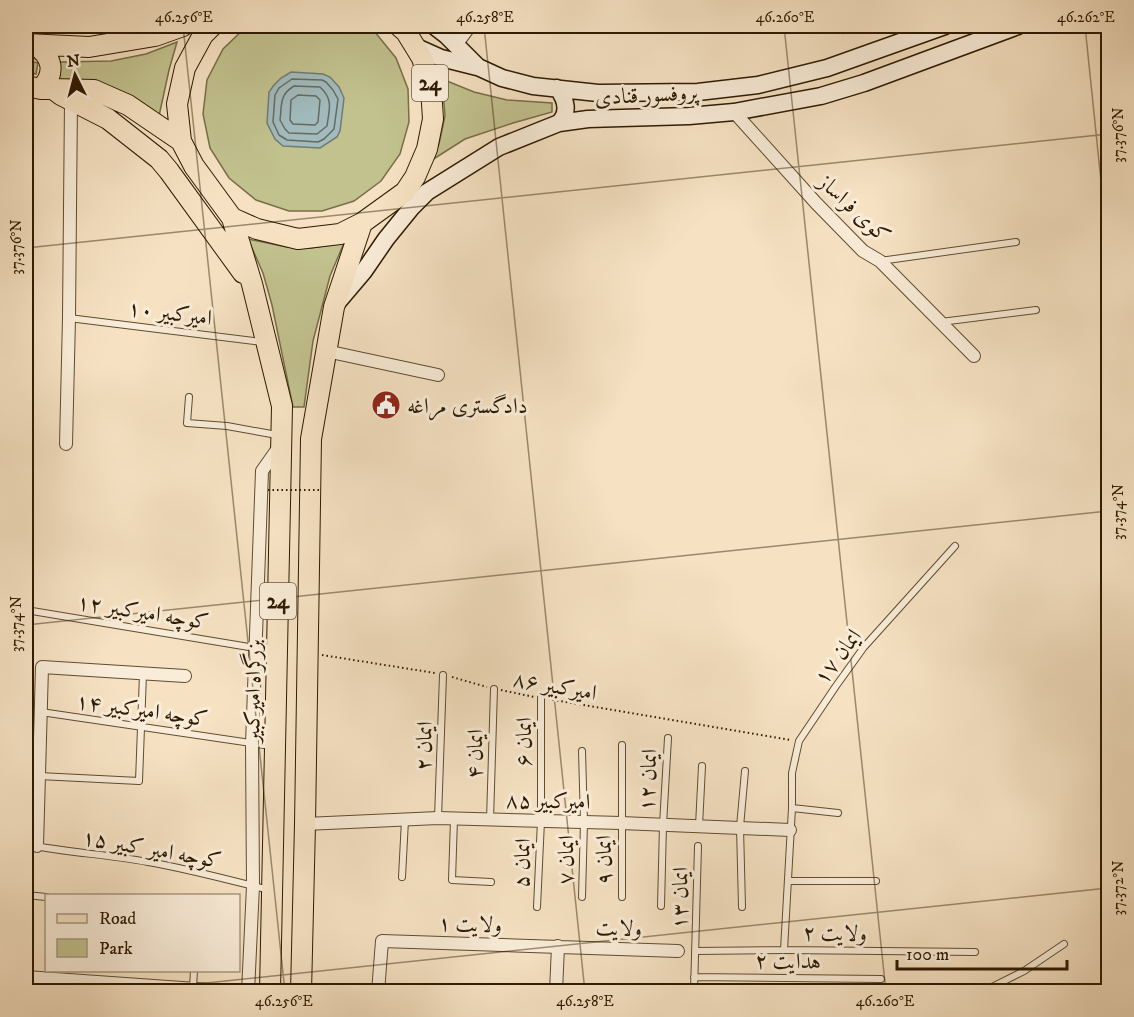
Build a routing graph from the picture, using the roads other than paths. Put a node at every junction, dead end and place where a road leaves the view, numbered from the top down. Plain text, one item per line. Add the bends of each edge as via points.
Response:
1 (183, 26) edge
2 (212, 26) edge
3 (434, 26) edge
4 (470, 26) edge
5 (940, 26) edge
6 (1018, 26) edge
7 (915, 31) edge
8 (405, 32) edge
9 (30, 45) edge
10 (456, 45) junction
11 (478, 67) junction
12 (40, 88) edge
13 (557, 88) junction
14 (598, 93) junction
15 (71, 100) junction
16 (734, 112) junction
17 (595, 119) junction
18 (559, 123) junction
19 (181, 141) junction
20 (232, 218) junction
21 (362, 223) junction
22 (1016, 242) dead end
23 (880, 261) junction
24 (252, 284) junction
25 (334, 307) junction
26 (1036, 310) dead end
27 (69, 318) junction
28 (940, 322) junction
29 (266, 342) junction
30 (326, 351) junction
31 (974, 356) dead end
32 (438, 375) dead end
33 (189, 397) dead end
34 (282, 440) junction
35 (66, 444) dead end
36 (955, 546) dead end
37 (26, 610) edge
38 (255, 648) junction
39 (143, 674) junction
40 (443, 675) road end
41 (185, 676) dead end
42 (494, 689) road end
43 (541, 698) road end
44 (40, 712) junction
45 (142, 727) junction
46 (668, 738) dead end
47 (252, 744) junction
48 (622, 745) dead end
49 (275, 747) junction
50 (582, 751) dead end
51 (702, 766) dead end
52 (745, 771) dead end
53 (39, 776) junction
54 (792, 808) junction
55 (838, 813) dead end
56 (438, 818) junction
57 (453, 819) junction
58 (405, 820) junction
59 (490, 820) junction
60 (541, 821) junction
61 (584, 822) junction
62 (621, 823) junction
63 (305, 824) junction
64 (663, 825) junction
65 (699, 826) junction
66 (740, 827) junction
67 (790, 830) junction
68 (31, 845) edge
69 (698, 846) dead end
70 (402, 877) dead end
71 (788, 881) junction
72 (876, 881) dead end
73 (491, 882) dead end
74 (253, 886) junction
75 (272, 891) junction
76 (26, 895) edge
77 (45, 897) edge
78 (582, 897) dead end
79 (622, 897) dead end
80 (662, 906) dead end
81 (537, 907) dead end
82 (742, 907) dead end
83 (1064, 944) dead end
84 (558, 946) junction
85 (784, 950) junction
86 (678, 951) dead end
87 (695, 951) junction
88 (975, 952) dead end
89 (194, 972) edge
90 (26, 977) edge
91 (694, 977) junction
92 (881, 979) dead end
93 (193, 988) junction
94 (378, 991) edge
95 (556, 991) edge
96 (239, 992) edge
97 (248, 992) edge
98 (270, 992) edge
99 (301, 992) edge
100 (573, 992) edge
101 (694, 992) edge
102 (982, 992) edge

1 - 9 main road via 155,36 89,47
2 - 19 main road, 24 via 202,35 185,68 177,104
3 - 10 main road, پروفسور قنادی
4 - 10 street
5 - 7 main road, پروفسور قنادی
6 - 16 main road, پروفسور قنادی via 864,83 821,96
7 - 14 main road, پروفسور قنادی via 827,68 758,85 698,92
8 - 11 main road via 441,58
8 - 21 main road, 24 via 422,58 431,88 433,119 428,149 405,192
9 - 12 main road via 43,50 51,65 47,82
10 - 11 main road, پروفسور قنادی
11 - 13 main road, پروفسور قنادی via 502,78
12 - 15 main road, 24
12 - 19 main road via 94,90 128,105
13 - 14 main road, پروفسور قنادی
13 - 18 main road via 566,105
14 - 17 main road via 590,106
15 - 24 main road, 24 via 108,119 159,159
15 - 27 street
16 - 17 main road, پروفسور قنادی
16 - 23 street, کوی فراساز via 816,203 863,250
17 - 18 main road, پروفسور قنادی
18 - 25 main road, پروفسور قنادی via 499,147 427,192
19 - 20 main road, 24
20 - 21 main road, 24 via 257,229 298,238 340,234
20 - 24 main road, بزرگراه امیرکبیر / 24
21 - 25 main road, 24
22 - 23 lane, کوی فراساز
23 - 28 street
24 - 29 main road, بزرگراه امیرکبیر / 24
25 - 30 main road, 24
26 - 28 lane
27 - 29 lane, امیرکبیر ۱۰
27 - 35 street
28 - 31 street
29 - 34 main road, بزرگراه امیرکبیر / 24 via 282,406
30 - 32 street
30 - 63 main road, 24 via 311,439
33 - 34 lane via 188,423 227,426
34 - 38 street via 262,471
34 - 49 main road, بزرگراه امیرکبیر / 24
36 - 54 lane, ایمان ۱۷ via 864,647 799,741 792,773
37 - 38 lane, کوچه امیرکبیر ۱۲
38 - 47 street
39 - 41 street
39 - 44 street via 42,667
39 - 45 lane
40 - 56 lane, ایمان ۲
42 - 59 lane, ایمان ۴
43 - 60 lane, ایمان ۶
44 - 45 lane, کوچه امیرکبیر ۱۴
44 - 53 street
45 - 47 lane, کوچه امیرکبیر ۱۴
45 - 53 lane via 140,781
46 - 64 lane, ایمان ۱۲
47 - 49 lane, کوچه امیرکبیر ۱۴
47 - 74 street
48 - 62 lane, ایمان ۹
49 - 75 main road, بزرگراه امیرکبیر / 24
50 - 61 lane, ایمان ۷
51 - 65 lane
52 - 66 lane
53 - 68 street
54 - 55 lane
54 - 67 lane, ایمان ۱۷
56 - 57 street, امیرکبیر ۸۵
56 - 58 street, امیرکبیر ۸۵
57 - 59 street, امیرکبیر ۸۵
57 - 73 lane via 452,880
58 - 63 street, امیرکبیر ۸۵
58 - 70 lane
59 - 60 street, امیرکبیر ۸۵
60 - 61 street, امیرکبیر ۸۵
60 - 81 lane, ایمان ۵
61 - 62 street, امیرکبیر ۸۵
61 - 78 lane, ایمان ۷
62 - 64 street, امیرکبیر ۸۵
62 - 79 lane, ایمان ۹
63 - 99 main road, 24
64 - 65 street, امیرکبیر ۸۵
64 - 80 lane, ایمان ۱۲
65 - 66 street, امیرکبیر ۸۵
66 - 67 street, امیرکبیر ۸۵
66 - 82 lane
67 - 71 lane, ایمان ۱۷
68 - 74 lane, کوچه امیر کبیر ۱۵ via 147,861
69 - 87 lane, ایمان ۱۳
71 - 72 lane
71 - 85 lane, ایمان ۱۷
74 - 75 lane, کوچه امیر کبیر ۱۵
74 - 97 street
75 - 98 main road, بزرگراه امیرکبیر / 24
76 - 77 lane
83 - 102 lane via 1024,971
84 - 86 street, ولایت
84 - 94 street, ولایت ۱ via 382,941
84 - 95 street
85 - 87 lane, ولایت ۲
85 - 88 lane, ولایت ۲
87 - 91 lane, ایمان ۱۳
89 - 93 lane
90 - 93 street
91 - 92 lane, هدایت ۲
91 - 101 lane, ایمان ۱۳
93 - 96 street
94 - 95 lane
95 - 100 lane

